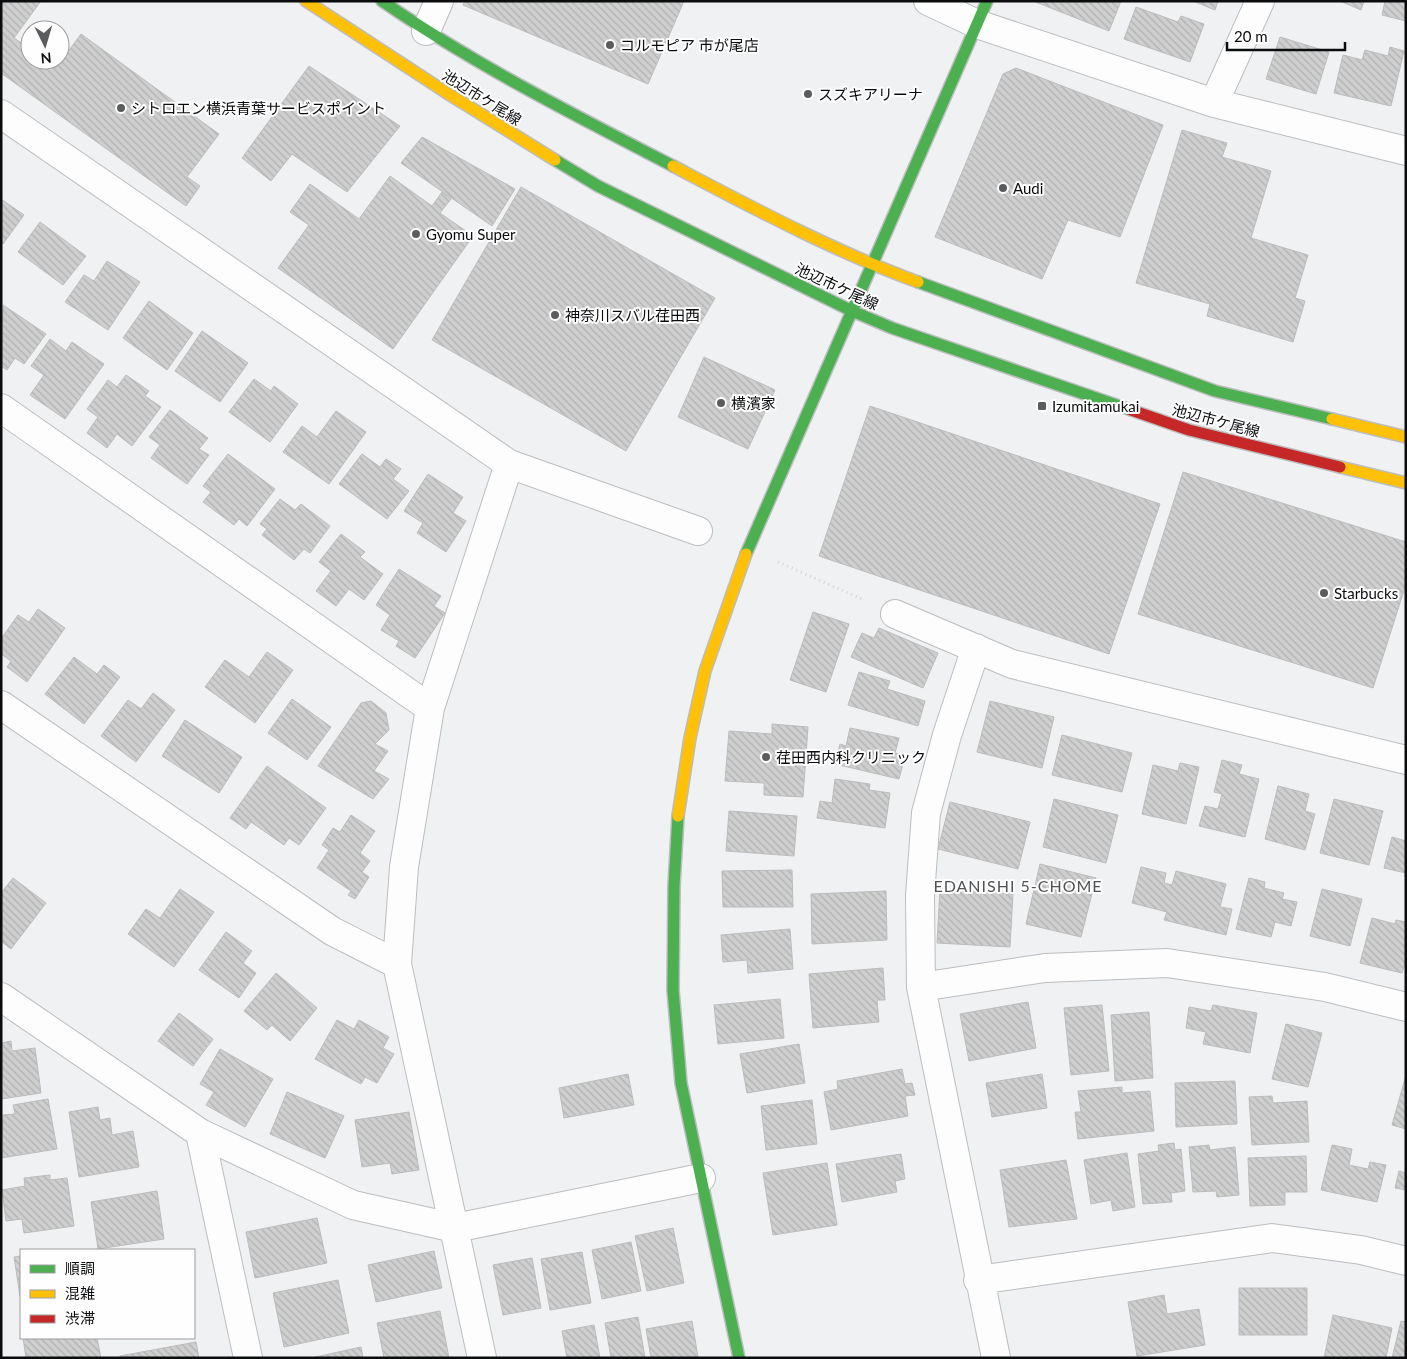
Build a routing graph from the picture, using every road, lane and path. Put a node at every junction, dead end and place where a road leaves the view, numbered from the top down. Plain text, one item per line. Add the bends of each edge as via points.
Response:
1 (306, 1) edge
2 (382, 1) edge
3 (439, 1) edge
4 (928, 1) edge
5 (1260, 1) edge
6 (982, 12) edge
7 (426, 31) junction
8 (1214, 103) junction
9 (1, 114) edge
10 (1406, 151) edge
11 (872, 266) junction
12 (850, 310) junction
13 (1, 408) edge
14 (1406, 437) edge
15 (509, 464) junction
16 (1406, 484) edge
17 (698, 531) dead end
18 (843, 591) dead end
19 (866, 601) dead end
20 (895, 614) dead end
21 (976, 648) junction
22 (1, 705) edge
23 (430, 708) junction
24 (1406, 760) edge
25 (397, 964) junction
26 (920, 987) junction
27 (1, 996) edge
28 (1406, 1007) edge
29 (200, 1133) junction
30 (701, 1178) junction
31 (455, 1228) junction
32 (1406, 1261) edge
33 (978, 1280) junction
34 (248, 1358) edge
35 (482, 1358) edge
36 (739, 1358) edge
37 (996, 1358) edge

1 - 12 street, 池辺市ケ尾線 via 447,94 598,186
2 - 7 street, 池辺市ケ尾線
3 - 7 street
4 - 6 street
5 - 8 street
6 - 8 street
6 - 11 street
7 - 11 street, 池辺市ケ尾線 via 561,108 801,233
8 - 10 street
9 - 15 street
11 - 12 street
11 - 14 street, 池辺市ケ尾線 via 1215,391
12 - 16 street, 池辺市ケ尾線 via 892,328 1189,430
12 - 30 street via 747,550 705,671 690,738 677,825 672,990 681,1084
13 - 23 street
15 - 17 street
15 - 23 street
18 - 19 path
20 - 21 street
21 - 24 street via 1012,664
21 - 26 street via 947,735 926,813 920,896
22 - 25 street via 332,931
23 - 25 street via 404,867
25 - 31 street
26 - 28 street via 1045,968 1167,963 1326,987
26 - 33 street
27 - 29 street
29 - 31 street via 352,1205
29 - 34 street
30 - 31 street
30 - 36 street
31 - 35 street
32 - 33 street via 1361,1250 1272,1238
33 - 37 street

